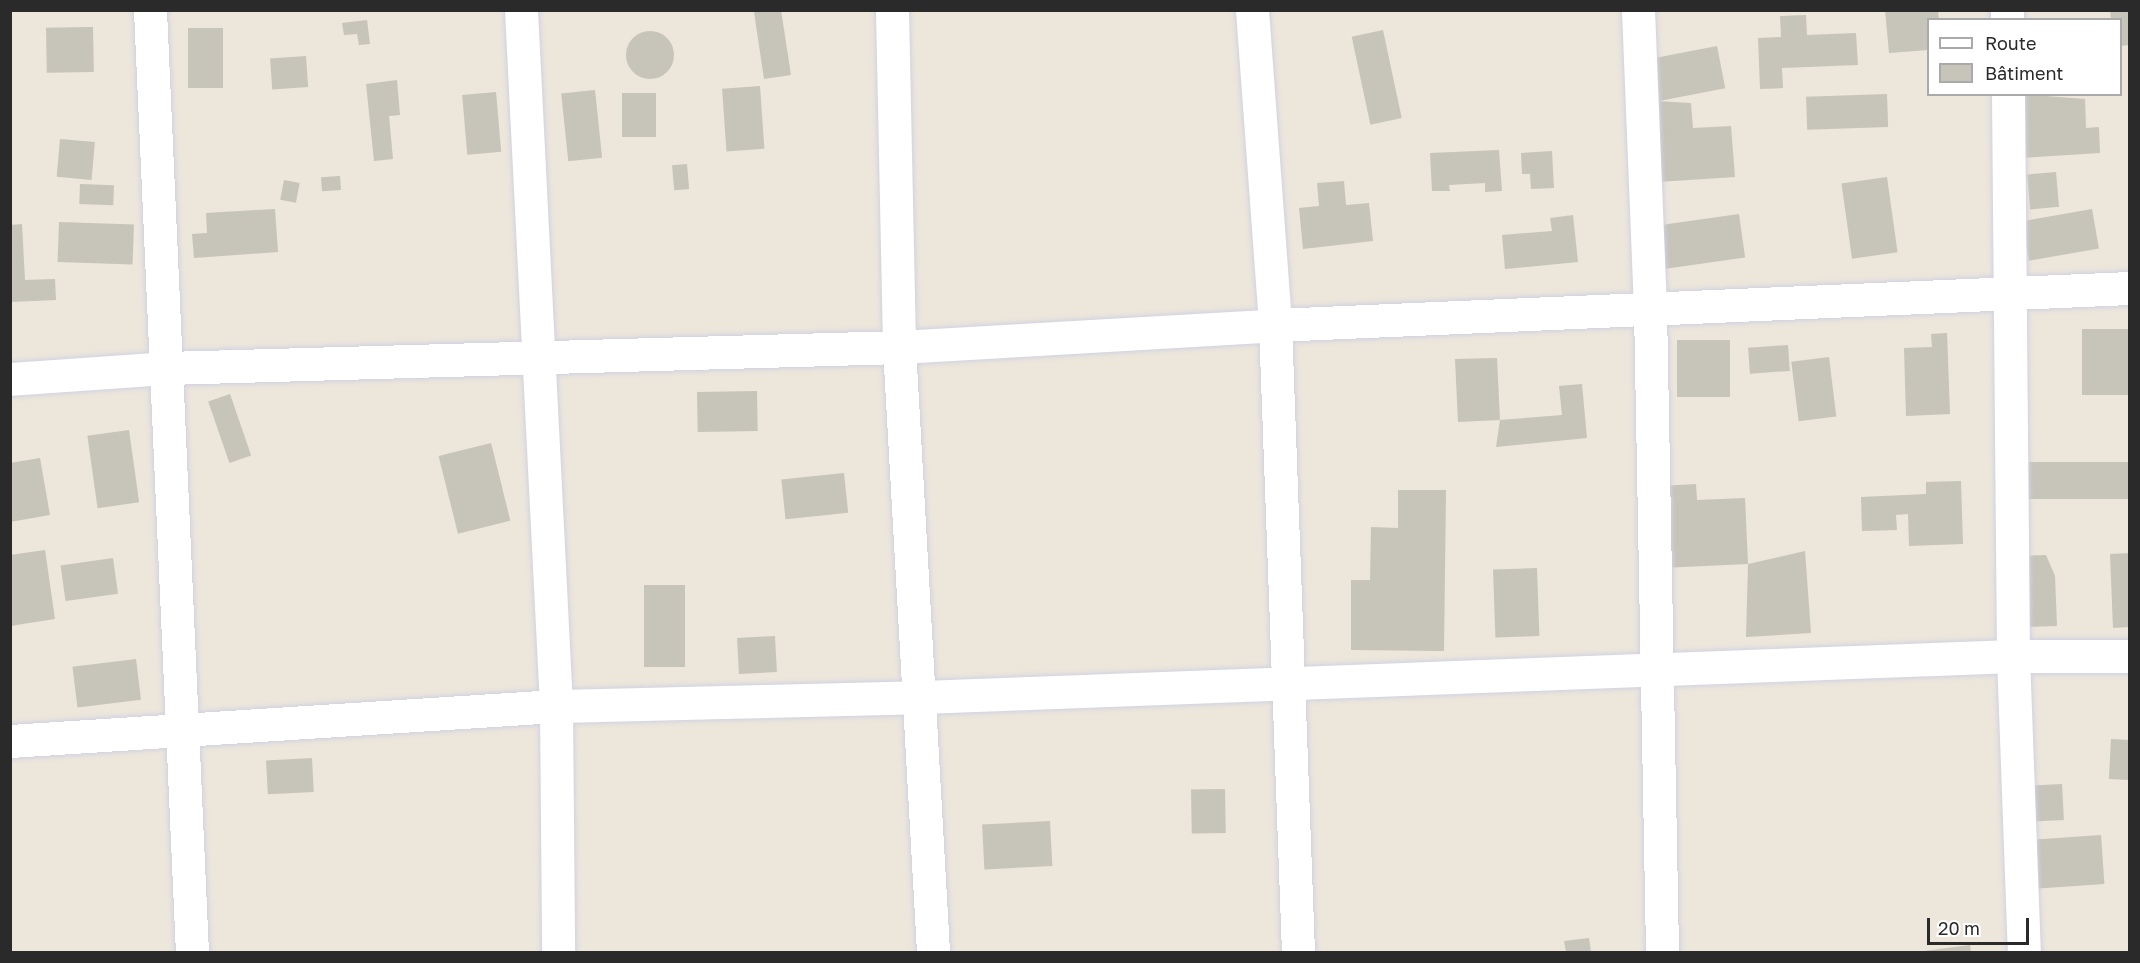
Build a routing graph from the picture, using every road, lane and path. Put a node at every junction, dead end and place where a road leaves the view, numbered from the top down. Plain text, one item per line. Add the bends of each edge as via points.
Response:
1 (150, 10) edge
2 (521, 10) edge
3 (892, 10) edge
4 (1252, 10) edge
5 (1638, 10) edge
6 (2008, 96) edge
7 (2130, 288) edge
8 (2011, 297) junction
9 (1650, 308) junction
10 (1275, 326) junction
11 (899, 347) junction
12 (535, 355) junction
13 (167, 368) junction
14 (10, 379) edge
15 (2013, 656) junction
16 (2130, 656) edge
17 (1658, 668) junction
18 (1291, 685) junction
19 (922, 697) junction
20 (556, 706) junction
21 (182, 731) junction
22 (10, 741) edge
23 (192, 952) edge
24 (558, 952) edge
25 (933, 952) edge
26 (1298, 952) edge
27 (1662, 952) edge
28 (2024, 952) edge

1 - 13 street
2 - 12 street
3 - 11 street
4 - 10 street
5 - 9 street
6 - 8 street
7 - 8 street
8 - 9 street
8 - 15 street
9 - 10 street
9 - 17 street via 1648,396
10 - 11 street
10 - 18 street
11 - 12 street
11 - 19 street
12 - 13 street
12 - 20 street
13 - 14 street
13 - 21 street
15 - 16 street
15 - 17 street
15 - 28 street
17 - 18 street
17 - 27 street
18 - 19 street
18 - 26 street
19 - 20 street
19 - 25 street
20 - 21 street
20 - 24 street
21 - 22 street
21 - 23 street

